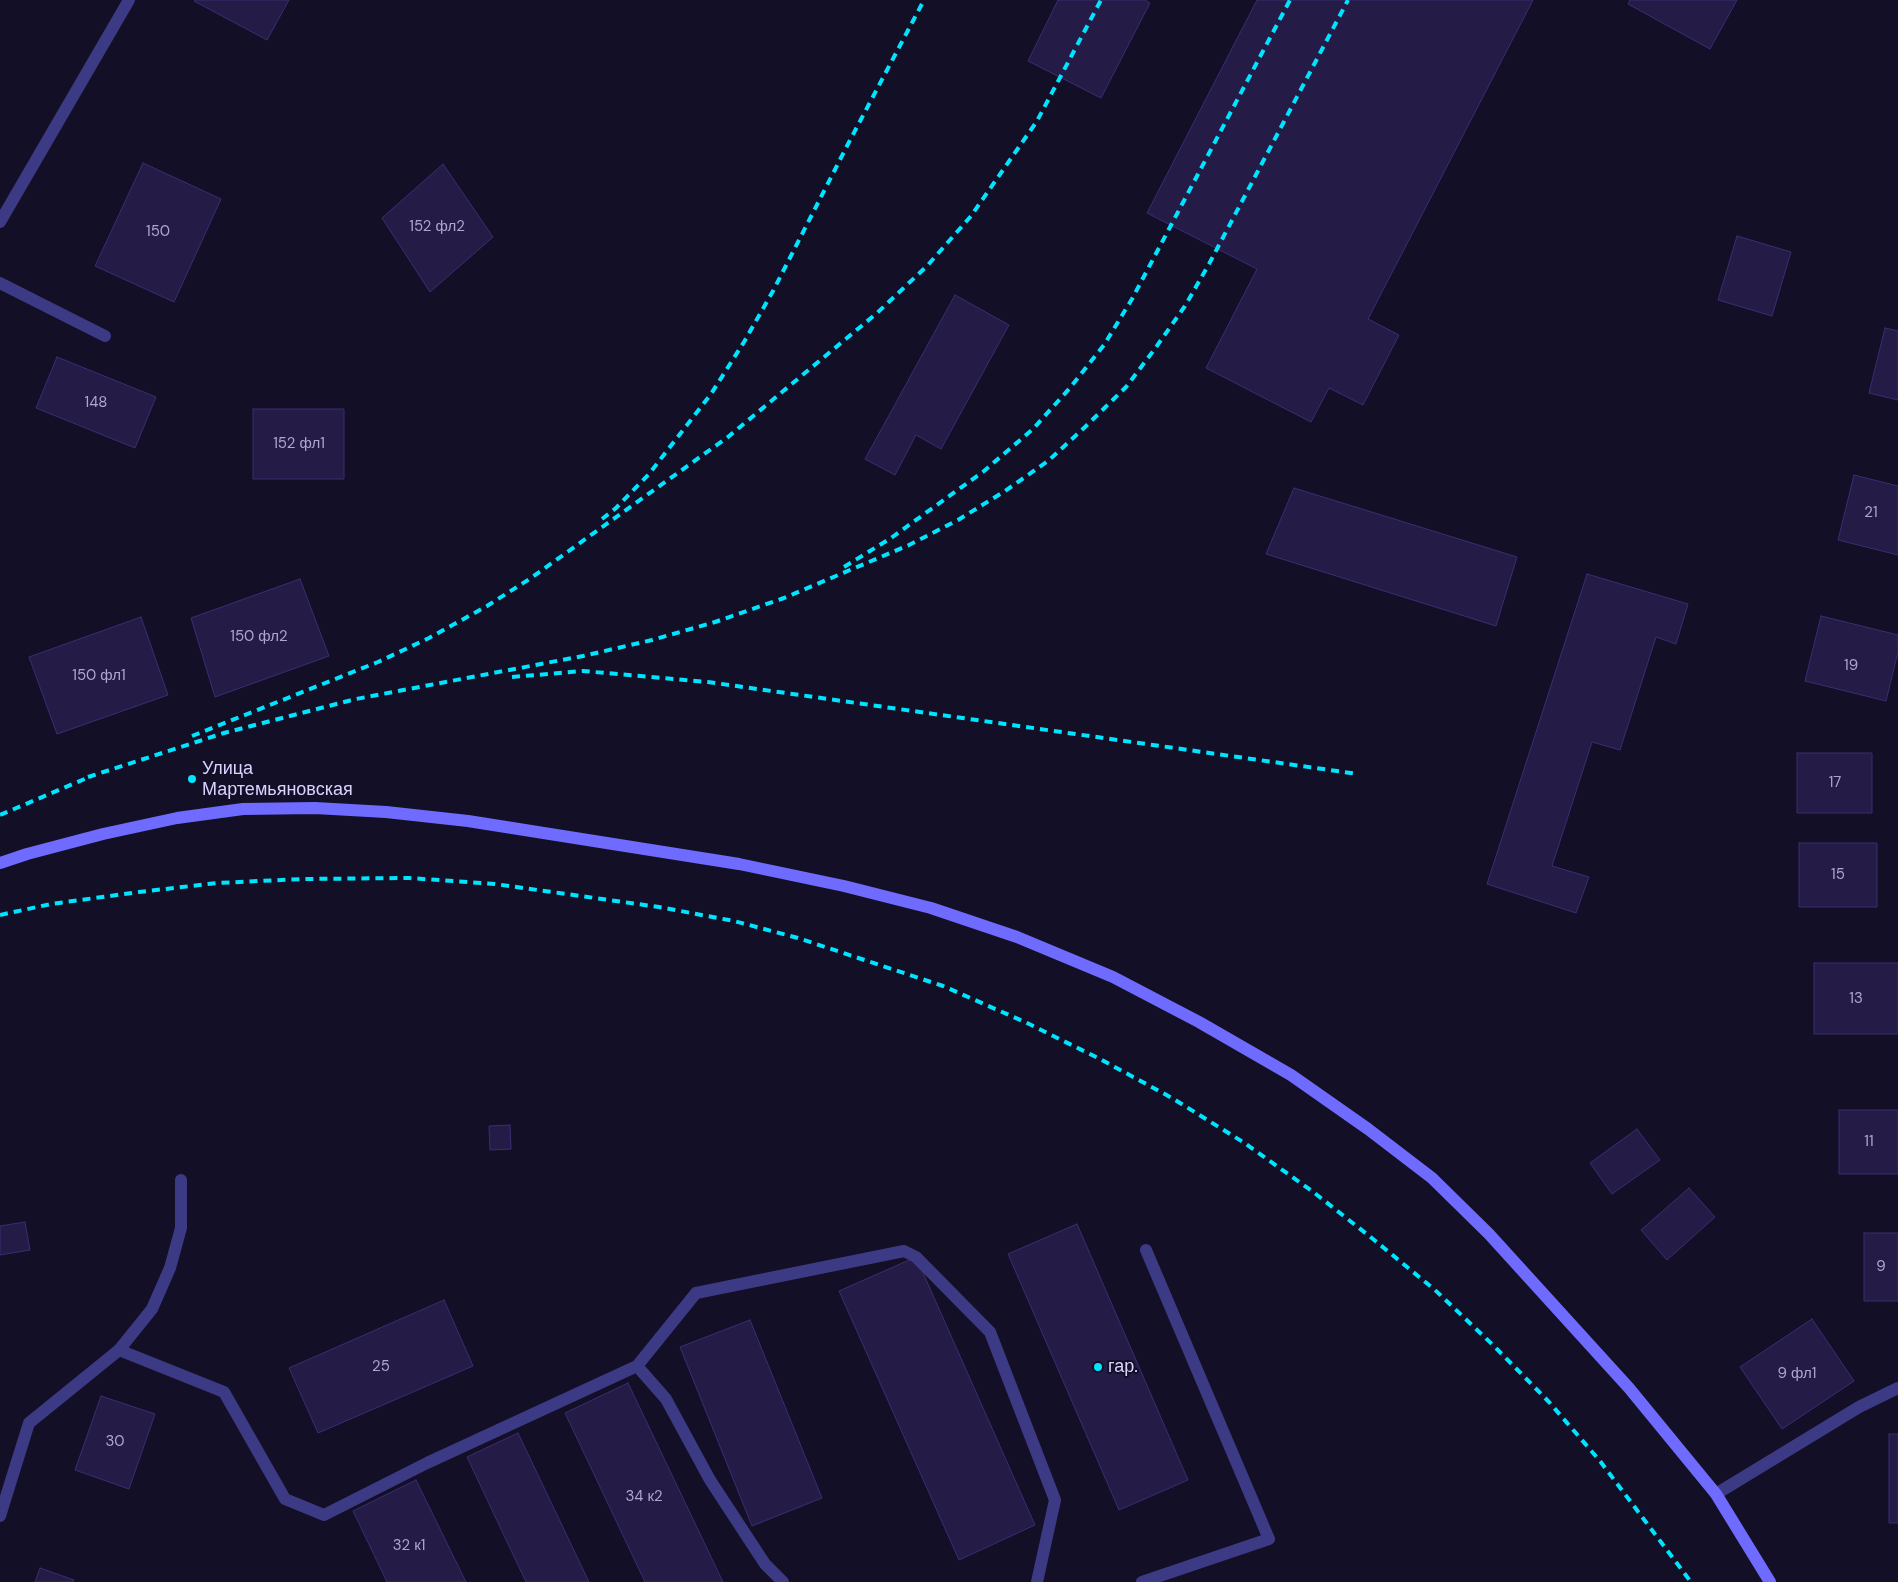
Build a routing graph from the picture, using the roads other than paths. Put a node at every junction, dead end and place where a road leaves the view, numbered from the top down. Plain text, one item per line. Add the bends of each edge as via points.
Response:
1 (129, 0) edge
2 (0, 222) edge
3 (0, 283) edge
4 (105, 336) dead end
5 (0, 863) edge
6 (181, 1180) dead end
7 (1146, 1250) dead end
8 (119, 1350) junction
9 (638, 1366) junction
10 (1898, 1388) edge
11 (1716, 1494) junction
12 (0, 1516) edge
13 (783, 1582) edge
14 (1038, 1582) edge
15 (1142, 1582) edge
16 (1770, 1582) edge

1 - 2 street
3 - 4 street
5 - 11 main road via 103,834 177,818 243,809 315,808 386,812 468,821 739,864 931,908 1017,937 1113,977 1282,1070 1432,1178 1559,1309
6 - 8 street via 181,1228 170,1268 152,1309
7 - 15 street via 1270,1539
8 - 9 street via 224,1392 285,1499 324,1515 427,1463
8 - 12 street via 29,1422
9 - 13 street via 666,1399 710,1480 765,1564
9 - 14 street via 696,1293 904,1251 916,1257 990,1332 1055,1500
10 - 11 street via 1859,1407
11 - 16 main road

